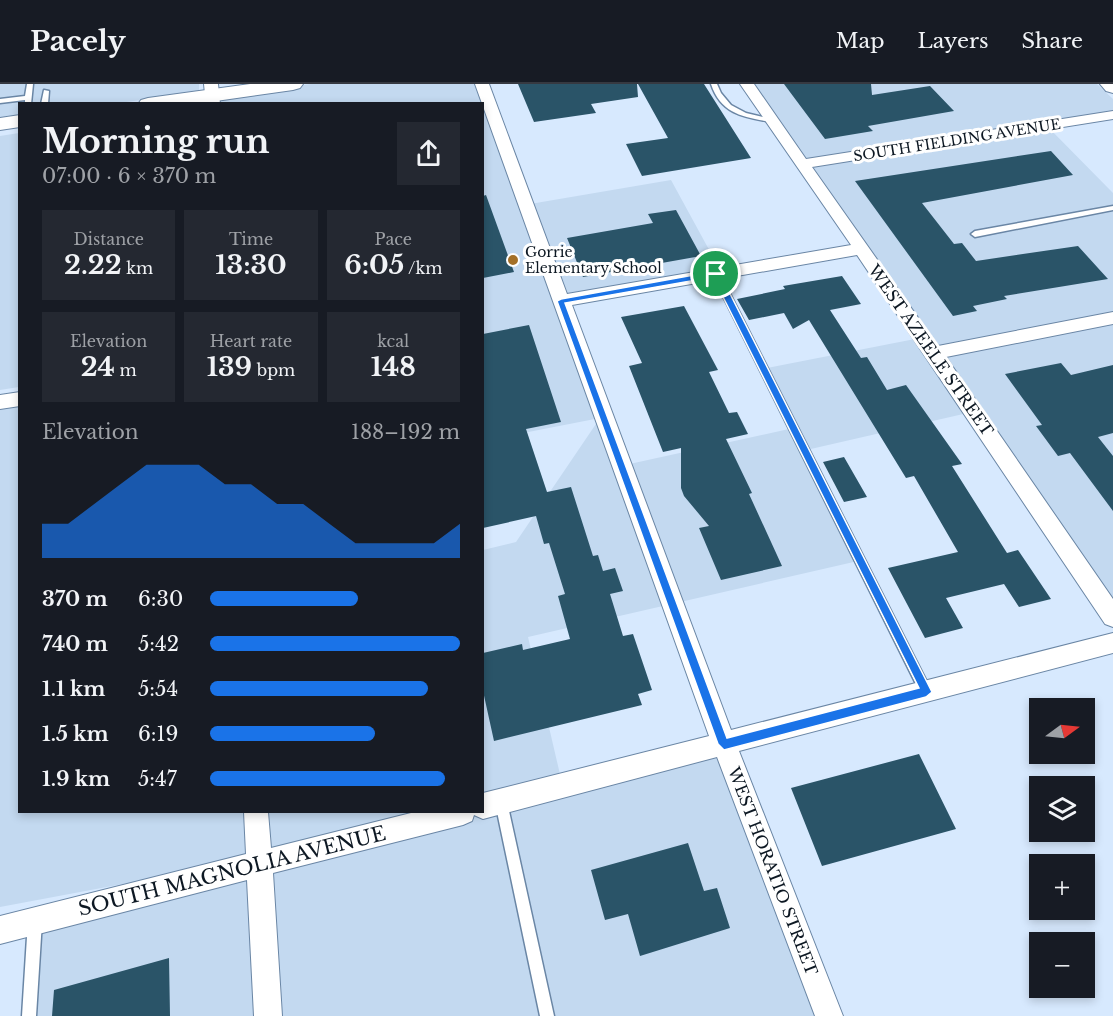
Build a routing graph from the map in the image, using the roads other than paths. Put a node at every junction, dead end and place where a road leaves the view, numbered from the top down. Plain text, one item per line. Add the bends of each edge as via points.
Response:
1 (30, 84) edge
2 (293, 84) edge
3 (482, 84) edge
4 (714, 84) edge
5 (747, 84) edge
6 (46, 91) dead end
7 (212, 94) edge
8 (28, 98) edge
9 (0, 101) edge
10 (44, 102) edge
11 (161, 102) edge
12 (1113, 115) edge
13 (771, 120) junction
14 (18, 121) edge
15 (0, 124) edge
16 (801, 164) junction
17 (1113, 208) edge
18 (975, 234) dead end
19 (860, 249) junction
20 (716, 274) junction
21 (561, 301) junction
22 (1113, 318) edge
23 (934, 353) junction
24 (18, 399) edge
25 (0, 402) edge
26 (1113, 617) edge
27 (1113, 643) edge
28 (926, 692) junction
29 (724, 744) junction
30 (492, 804) edge
31 (256, 813) edge
32 (459, 813) edge
33 (259, 864) junction
34 (35, 921) junction
35 (0, 930) edge
36 (29, 1016) edge
37 (268, 1016) edge
38 (547, 1016) edge
39 (829, 1016) edge

1 - 8 lane
2 - 7 street
3 - 21 street, WEST HORATIO STREET
4 - 13 lane via 734,112
5 - 13 street, WEST AZEELE STREET
6 - 10 lane
7 - 11 street
8 - 9 lane
12 - 16 street, SOUTH FIELDING AVENUE
13 - 16 street, WEST AZEELE STREET
14 - 15 street
16 - 19 street, WEST AZEELE STREET
17 - 18 lane
19 - 20 street
19 - 23 street, WEST AZEELE STREET
20 - 21 street
20 - 28 lane
21 - 29 street, WEST HORATIO STREET
22 - 23 street
23 - 26 street, WEST AZEELE STREET
24 - 25 street
27 - 28 street
28 - 29 street
29 - 30 street
29 - 39 street, WEST HORATIO STREET
30 - 38 lane
31 - 33 street
32 - 33 street, SOUTH MAGNOLIA AVENUE
33 - 34 street, SOUTH MAGNOLIA AVENUE
33 - 37 street
34 - 35 street, SOUTH MAGNOLIA AVENUE
34 - 36 lane

